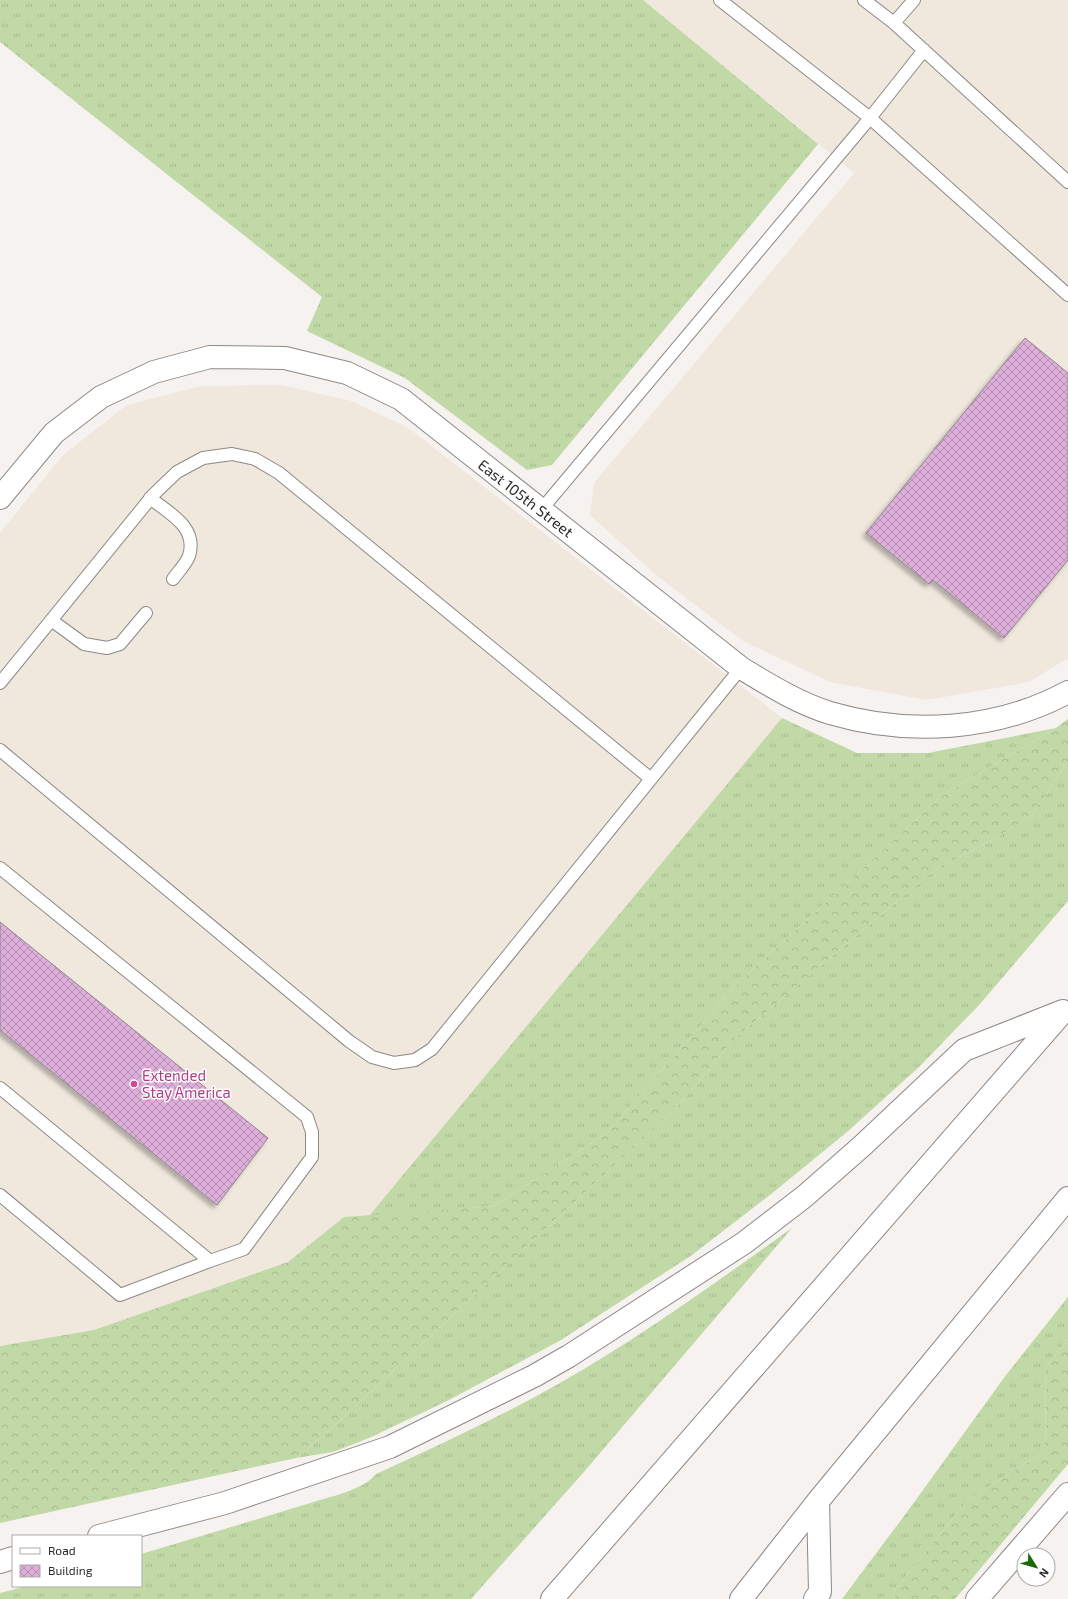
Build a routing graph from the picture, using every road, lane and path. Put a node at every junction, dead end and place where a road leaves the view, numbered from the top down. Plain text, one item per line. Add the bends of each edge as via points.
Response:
1 (720, 0) edge
2 (864, 0) edge
3 (914, 0) edge
4 (894, 23) junction
5 (924, 50) junction
6 (870, 118) junction
7 (1068, 182) edge
8 (1068, 295) edge
9 (0, 498) edge
10 (150, 498) junction
11 (541, 510) junction
12 (173, 579) dead end
13 (146, 613) dead end
14 (51, 620) junction
15 (741, 668) junction
16 (0, 683) edge
17 (1068, 692) edge
18 (0, 750) edge
19 (651, 779) junction
20 (0, 868) edge
21 (1066, 1008) edge
22 (0, 1088) edge
23 (0, 1195) edge
24 (1068, 1198) edge
25 (210, 1261) junction
26 (1068, 1494) edge
27 (818, 1502) junction
28 (103, 1535) edge
29 (12, 1558) edge
30 (0, 1562) edge
31 (552, 1599) edge
32 (741, 1599) edge
33 (815, 1599) edge
34 (978, 1599) edge

1 - 6 lane
2 - 4 lane
3 - 4 lane
4 - 5 lane
5 - 6 lane
5 - 7 lane
6 - 8 lane
6 - 11 lane
9 - 11 main road, East 105th Street via 54,433 101,397 154,372 210,357 285,358 346,372 401,398
10 - 12 lane via 186,527 192,541 189,557
10 - 14 lane
10 - 19 lane via 177,472 204,458 232,454 255,459 279,473
11 - 15 main road, East 105th Street
13 - 14 lane via 120,644 107,648 84,644
14 - 16 lane
15 - 17 main road, East 105th Street via 778,691 829,713 883,725 938,727 993,720 1045,704
15 - 19 lane
18 - 19 lane via 349,1041 372,1057 394,1063 415,1060 432,1049
20 - 25 lane via 307,1117 312,1132 312,1157 244,1249
21 - 28 main road via 964,1050 915,1098 805,1196 744,1243 534,1376 390,1447 225,1503
21 - 31 main road
22 - 25 lane
23 - 25 lane via 120,1295
24 - 27 main road
26 - 34 main road
27 - 32 main road
27 - 33 main road via 820,1592
29 - 30 main road

